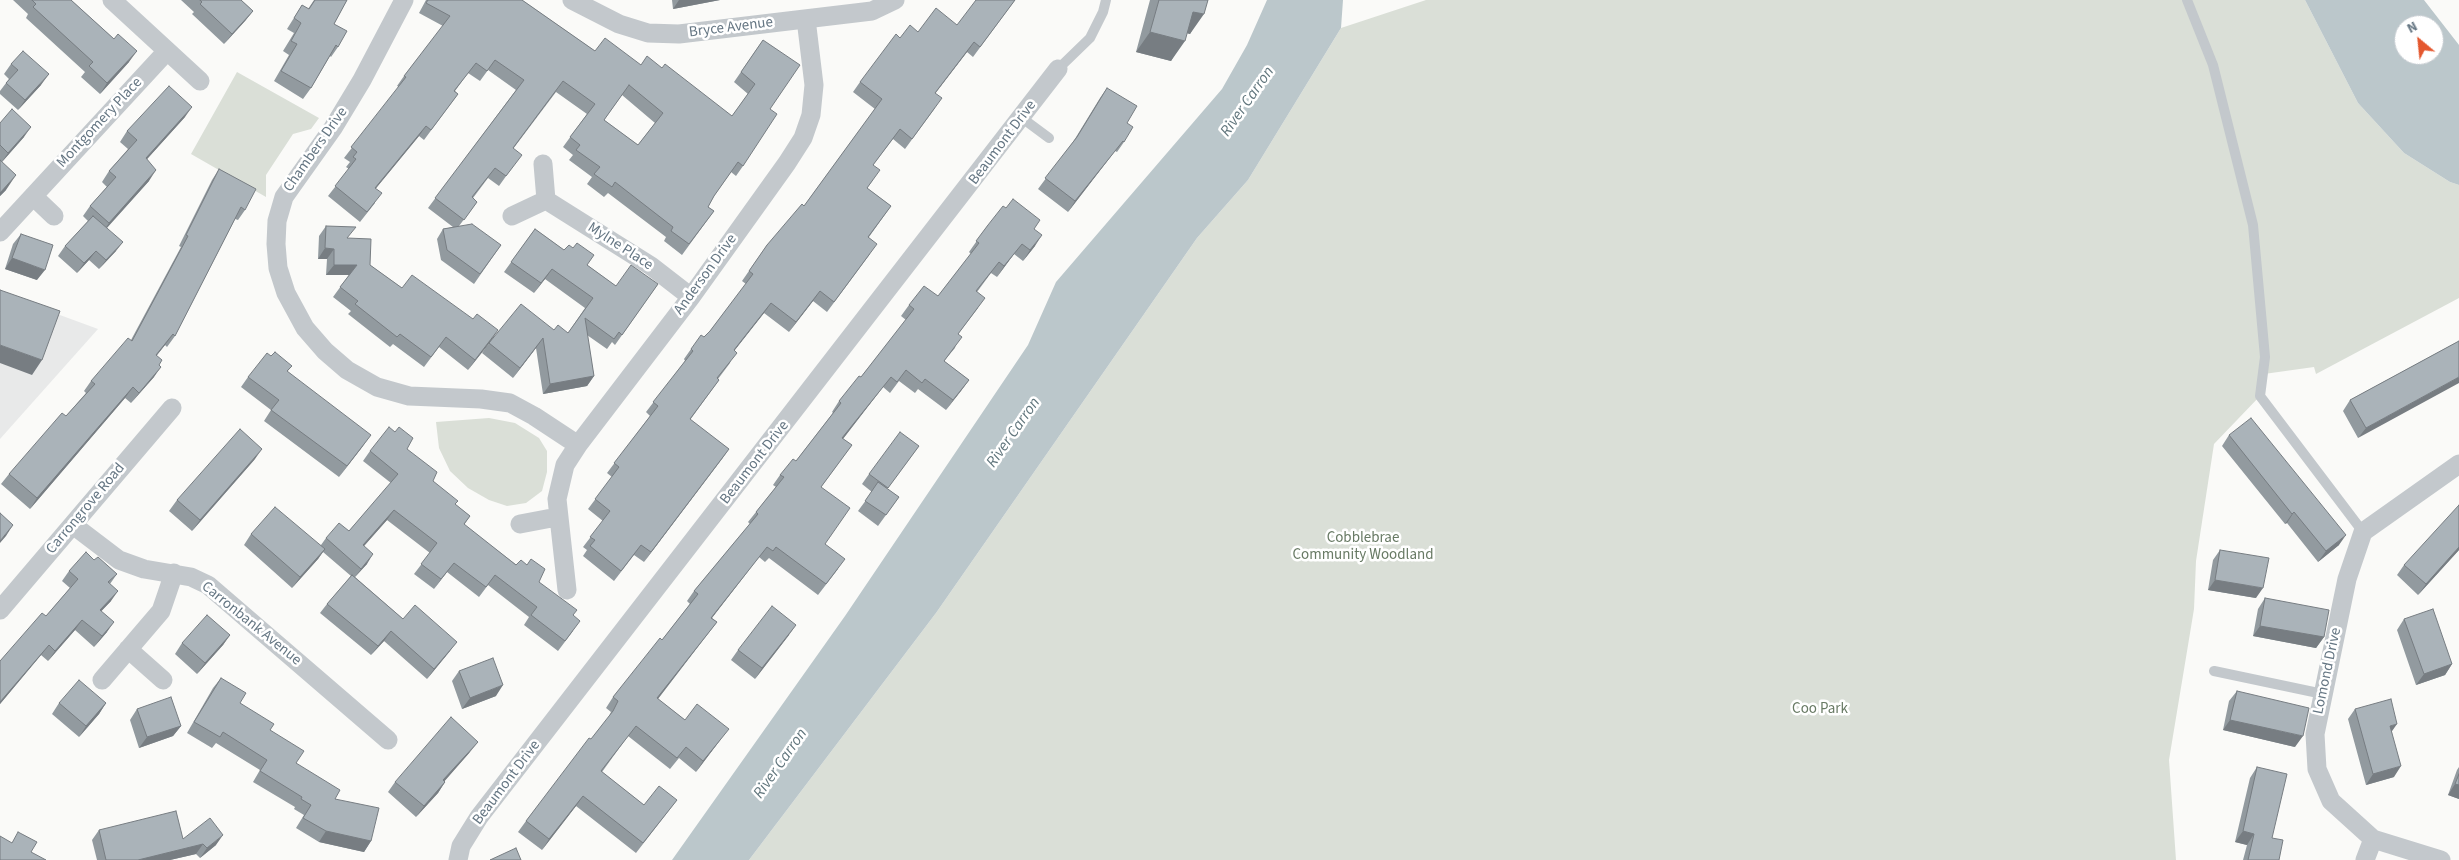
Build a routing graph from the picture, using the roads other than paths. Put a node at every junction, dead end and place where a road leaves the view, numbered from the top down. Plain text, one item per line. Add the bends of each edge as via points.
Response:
1 (112, 0) edge
2 (404, 0) edge
3 (572, 0) edge
4 (894, 0) edge
5 (1106, 0) edge
6 (2187, 0) edge
7 (806, 19) junction
8 (167, 51) junction
9 (1058, 69) joint
10 (200, 81) dead end
11 (1022, 118) junction
12 (1049, 138) dead end
13 (543, 164) dead end
14 (33, 196) junction
15 (546, 200) junction
16 (54, 216) dead end
17 (512, 216) dead end
18 (0, 232) edge
19 (691, 297) junction
20 (172, 408) dead end
21 (578, 445) junction
22 (2459, 464) edge
23 (557, 517) junction
24 (72, 524) junction
25 (520, 524) dead end
26 (2363, 532) junction
27 (174, 573) junction
28 (567, 590) dead end
29 (0, 610) edge
30 (128, 649) junction
31 (2214, 671) dead end
32 (102, 680) dead end
33 (163, 680) dead end
34 (2323, 694) junction
35 (388, 740) dead end
36 (2373, 840) junction
37 (458, 860) edge
38 (2365, 860) edge
39 (2441, 860) edge

1 - 8 street
2 - 21 street, Chambers Drive via 333,128 284,197 277,221 276,244 278,268 286,293 305,328 325,351 347,370 377,387 409,396 481,398 510,403
3 - 7 street, Bryce Avenue via 619,24 648,33 679,34
4 - 7 street, Bryce Avenue via 872,11
5 - 9 lane via 1090,38
6 - 26 lane via 2213,64 2253,225 2265,357 2260,396
7 - 19 street, Anderson Drive via 814,85 811,115 803,138
8 - 10 street
8 - 14 street, Montgomery Place
9 - 11 street, Beaumont Drive
11 - 12 lane
11 - 37 street, Beaumont Drive via 479,817 461,846
13 - 15 street
14 - 16 street
14 - 18 street, Montgomery Place
15 - 17 street
15 - 19 street, Mylne Place via 651,266
19 - 21 street, Anderson Drive
20 - 24 street, Carrongrove Road
21 - 23 street, Anderson Drive via 565,465 557,499
22 - 26 street
23 - 25 street
23 - 28 street, Anderson Drive
24 - 27 street, Carronbank Avenue via 119,560 144,569
24 - 29 street, Carrongrove Road
26 - 34 street, Lomond Drive via 2347,579
27 - 30 street via 161,611
27 - 35 street, Carronbank Avenue via 208,585
30 - 32 street
30 - 33 street
31 - 34 lane
34 - 36 street, Lomond Drive via 2315,734 2317,769 2331,801
36 - 38 street
36 - 39 street, Lomond Drive

